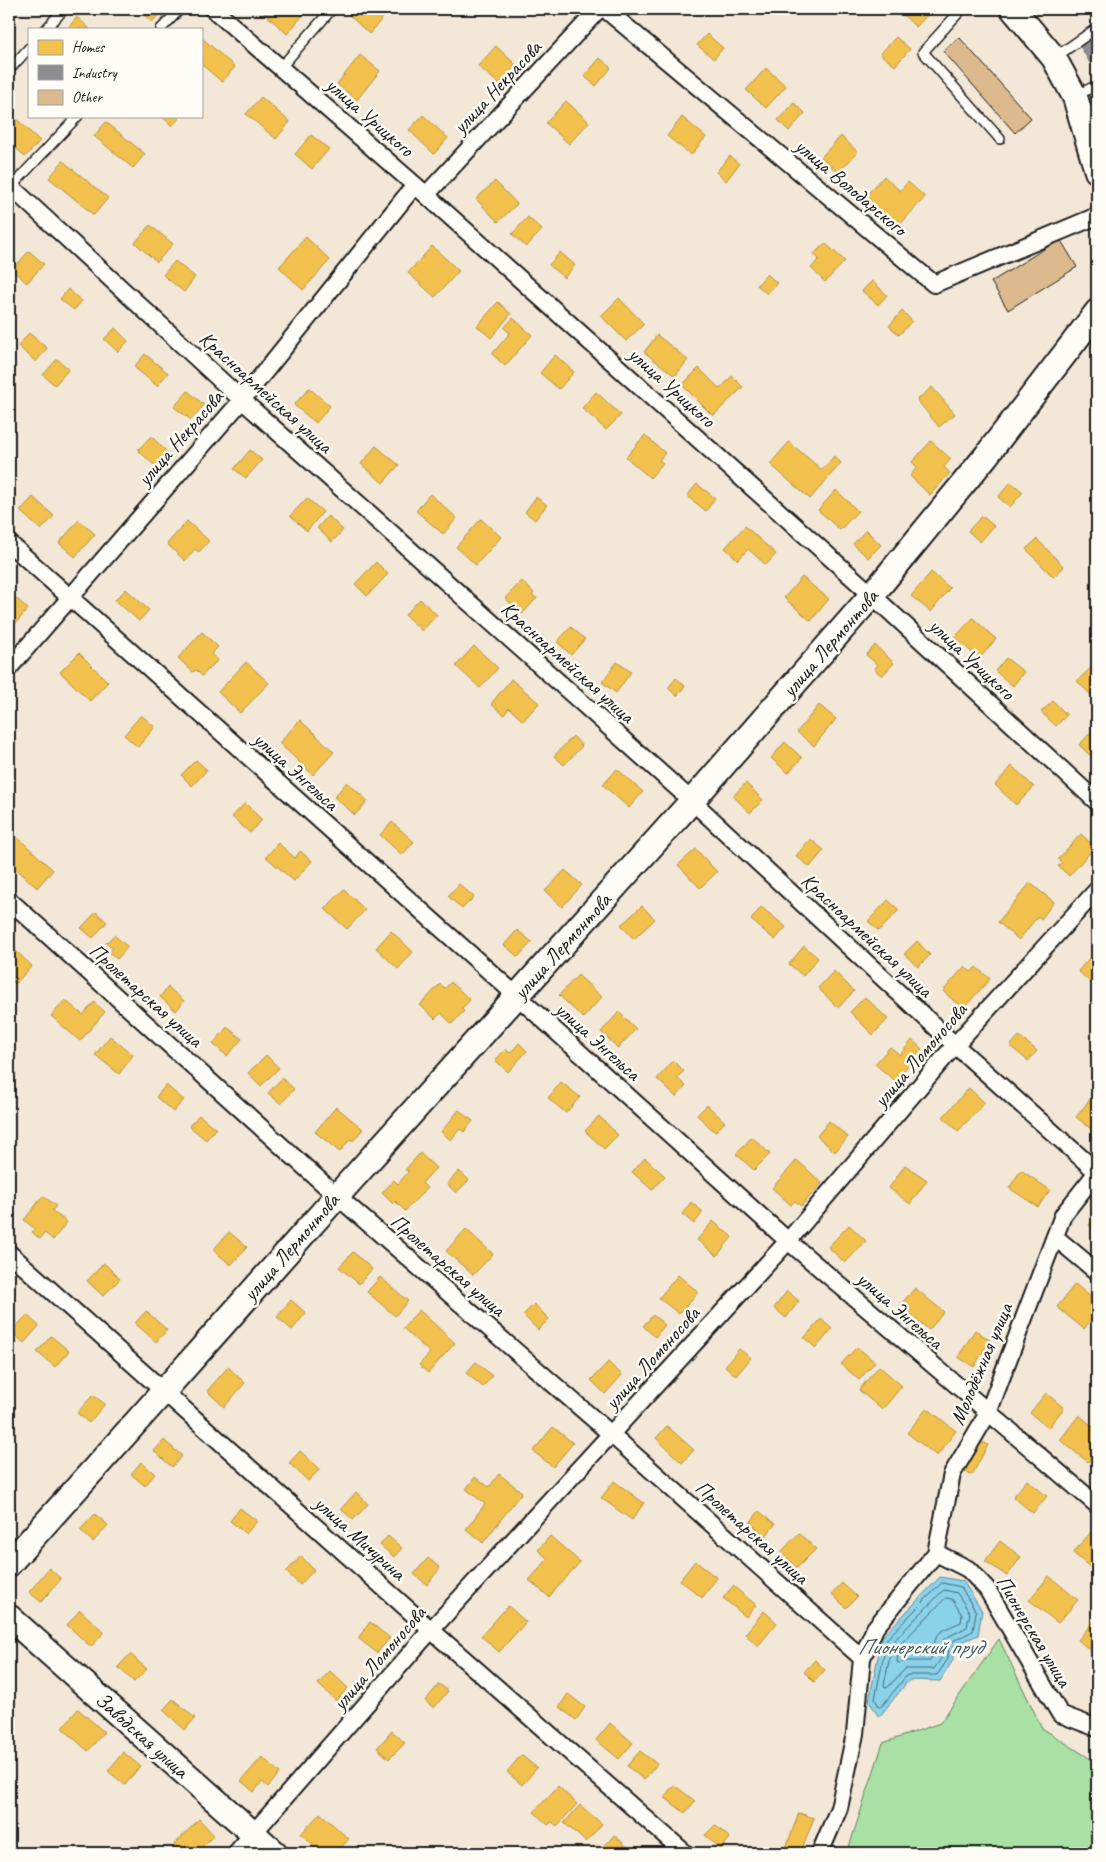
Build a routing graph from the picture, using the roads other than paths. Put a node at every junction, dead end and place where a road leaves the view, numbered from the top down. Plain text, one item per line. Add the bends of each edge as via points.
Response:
1 (64, 9) edge
2 (180, 9) edge
3 (213, 9) edge
4 (332, 9) edge
5 (600, 9) edge
6 (605, 9) edge
7 (962, 9) edge
8 (1013, 9) edge
9 (47, 28) edge
10 (162, 28) edge
11 (1097, 28) edge
12 (28, 49) edge
13 (1054, 58) junction
14 (281, 67) junction
15 (9, 70) edge
16 (1097, 85) edge
17 (1075, 97) junction
18 (76, 118) edge
19 (1097, 119) edge
20 (1000, 139) dead end
21 (1097, 171) edge
22 (10, 186) edge
23 (420, 190) junction
24 (1097, 216) edge
25 (1097, 312) edge
26 (242, 400) junction
27 (9, 543) edge
28 (872, 595) junction
29 (69, 598) junction
30 (9, 668) edge
31 (692, 801) junction
32 (1097, 802) edge
33 (1097, 890) edge
34 (9, 900) edge
35 (516, 996) junction
36 (955, 1046) junction
37 (1097, 1172) edge
38 (336, 1196) junction
39 (1055, 1237) junction
40 (788, 1241) junction
41 (9, 1253) edge
42 (1097, 1272) edge
43 (164, 1391) junction
44 (988, 1413) junction
45 (612, 1435) junction
46 (1097, 1505) edge
47 (936, 1553) junction
48 (9, 1564) edge
49 (9, 1617) edge
50 (431, 1630) junction
51 (862, 1658) junction
52 (1097, 1728) edge
53 (253, 1834) junction
54 (236, 1853) edge
55 (275, 1853) edge
56 (685, 1853) edge
57 (820, 1853) edge

1 - 9 lane
2 - 10 lane
3 - 14 street, улица Урицкого
4 - 14 lane
5 - 23 street, улица Некрасова
6 - 24 street, улица Володарского via 934,284
7 - 20 lane via 923,52
8 - 13 street
11 - 13 lane
12 - 15 lane
13 - 17 street
14 - 23 street, улица Урицкого
16 - 17 lane
17 - 19 lane
17 - 21 street
18 - 22 lane
22 - 26 street, Красноармейская улица
23 - 26 street, улица Некрасова
23 - 28 street, улица Урицкого
25 - 28 street, улица Лермонтова via 986,456
26 - 29 street, улица Некрасова
26 - 31 street, Красноармейская улица
27 - 29 street, улица Энгельса
28 - 31 street, улица Лермонтова
28 - 32 street, улица Урицкого
29 - 30 street, улица Некрасова
29 - 35 street, улица Энгельса
31 - 35 street, улица Лермонтова
31 - 36 street, Красноармейская улица
33 - 36 street, улица Ломоносова
34 - 38 street, Пролетарская улица
35 - 38 street, улица Лермонтова
35 - 40 street, улица Энгельса
36 - 37 street, Красноармейская улица
36 - 40 street, улица Ломоносова
37 - 39 street, Молодёжная улица via 1063,1215
38 - 43 street, улица Лермонтова
38 - 45 street, Пролетарская улица
39 - 42 street
39 - 44 street, Молодёжная улица
40 - 44 street, улица Энгельса
40 - 45 street, улица Ломоносова
41 - 43 street, улица Мичурина
43 - 48 street, улица Лермонтова
43 - 50 street, улица Мичурина
44 - 46 street, улица Энгельса
44 - 47 street, Молодёжная улица via 952,1474
45 - 50 street, улица Ломоносова
45 - 51 street, Пролетарская улица
47 - 51 street, Молодёжная улица via 875,1628
47 - 52 street, Пионерская улица via 968,1569 987,1589 1060,1714
49 - 53 street, Заводская улица
50 - 53 street, улица Ломоносова
50 - 56 street, улица Мичурина
51 - 57 street, Молодёжная улица via 856,1734 839,1808
53 - 54 street, улица Ломоносова
53 - 55 street, Заводская улица

